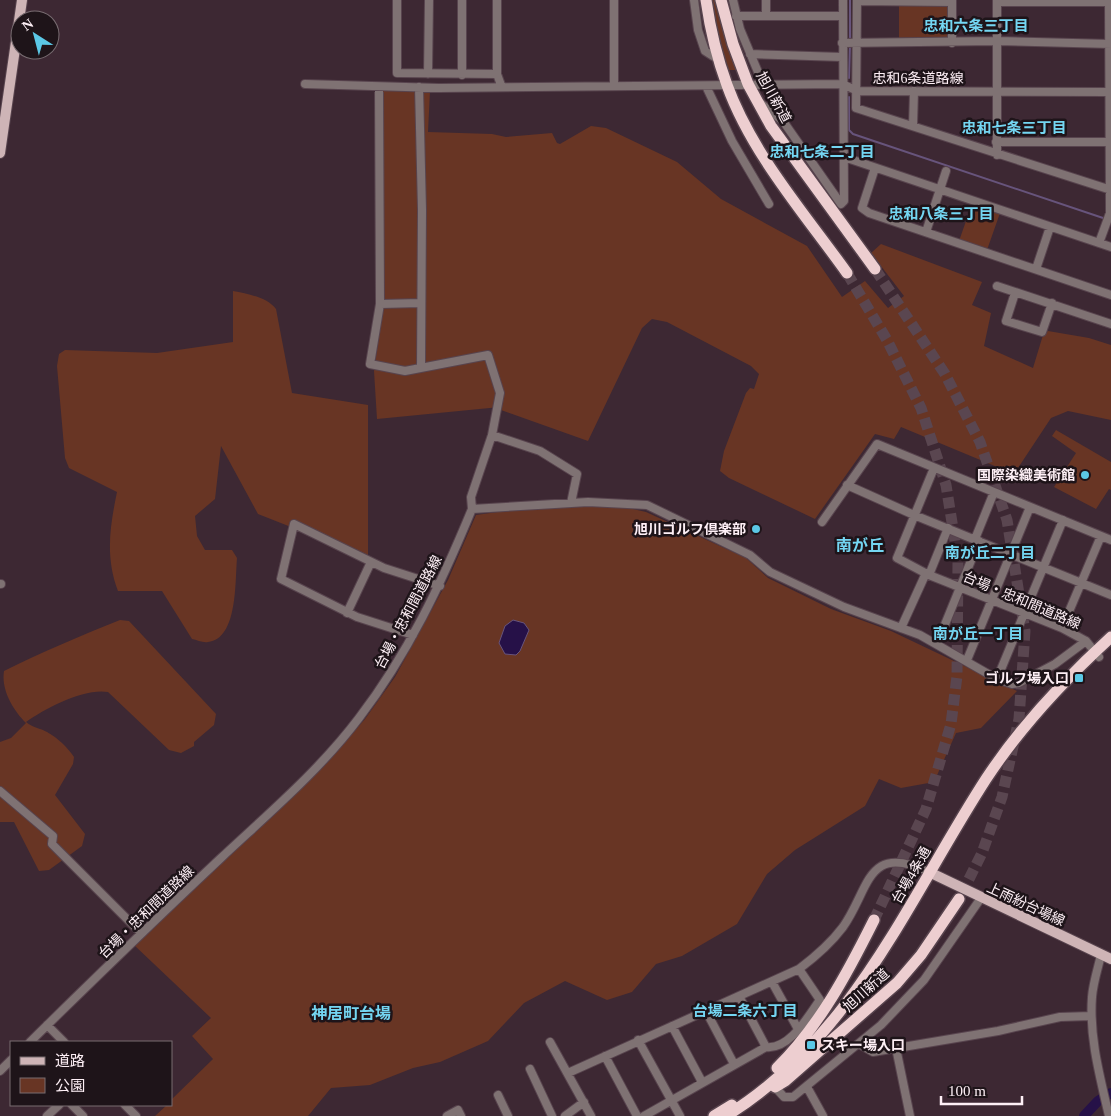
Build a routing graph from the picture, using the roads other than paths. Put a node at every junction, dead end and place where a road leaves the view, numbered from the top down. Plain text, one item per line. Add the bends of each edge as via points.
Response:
1 (22, 0) edge
2 (397, 0) edge
3 (429, 0) edge
4 (462, 0) edge
5 (497, 0) edge
6 (614, 0) edge
7 (694, 0) edge
8 (706, 0) edge
9 (721, 0) edge
10 (733, 0) edge
11 (766, 0) edge
12 (842, 0) edge
13 (857, 0) edge
14 (952, 1) edge
15 (997, 1) edge
16 (1109, 1) edge
17 (736, 16) junction
18 (766, 16) junction
19 (842, 16) junction
20 (996, 41) junction
21 (849, 43) junction
22 (952, 43) junction
23 (1110, 44) edge
24 (750, 54) junction
25 (842, 57) junction
26 (719, 60) junction
27 (428, 74) junction
28 (497, 74) junction
29 (462, 75) junction
30 (305, 84) dead end
31 (748, 84) junction
32 (763, 84) junction
33 (843, 84) junction
34 (727, 85) junction
35 (500, 86) junction
36 (614, 86) junction
37 (706, 86) junction
38 (379, 87) junction
39 (419, 87) junction
40 (857, 91) junction
41 (914, 91) junction
42 (996, 91) junction
43 (1110, 92) edge
44 (757, 100) junction
45 (913, 126) junction
46 (996, 142) junction
47 (1110, 142) edge
48 (0, 153) edge
49 (997, 154) junction
50 (844, 158) junction
51 (875, 168) junction
52 (946, 171) dead end
53 (940, 190) junction
54 (1110, 190) edge
55 (769, 204) dead end
56 (1109, 216) edge
57 (1050, 227) junction
58 (926, 232) junction
59 (1099, 243) junction
60 (1111, 247) edge
61 (1036, 269) junction
62 (875, 270) tunnel mouth
63 (847, 273) tunnel mouth
64 (997, 286) dead end
65 (1015, 292) junction
66 (1111, 295) edge
67 (421, 303) junction
68 (1052, 303) junction
69 (380, 304) junction
70 (1111, 324) edge
71 (421, 368) junction
72 (492, 435) junction
73 (934, 468) junction
74 (847, 485) junction
75 (994, 492) junction
76 (571, 503) junction
77 (1030, 507) junction
78 (472, 509) junction
79 (914, 515) junction
80 (1063, 520) junction
81 (822, 522) dead end
82 (948, 528) junction
83 (1101, 536) junction
84 (977, 540) junction
85 (1111, 540) edge
86 (1010, 554) junction
87 (371, 562) junction
88 (1043, 568) junction
89 (927, 574) junction
90 (1081, 582) junction
91 (440, 586) junction
92 (960, 587) junction
93 (1111, 595) edge
94 (992, 601) junction
95 (347, 613) junction
96 (1024, 614) junction
97 (901, 628) junction
98 (1062, 628) junction
99 (413, 635) junction
100 (1111, 637) edge
101 (1086, 640) junction
102 (937, 644) junction
103 (1111, 646) edge
104 (1097, 654) junction
105 (966, 660) junction
106 (997, 679) junction
107 (0, 791) edge
108 (932, 874) junction
109 (959, 898) tunnel mouth
110 (981, 898) junction
111 (874, 920) tunnel mouth
112 (141, 933) junction
113 (1101, 954) junction
114 (1111, 959) edge
115 (799, 969) junction
116 (772, 982) junction
117 (739, 996) junction
118 (706, 1011) junction
119 (1091, 1016) junction
120 (47, 1025) junction
121 (672, 1026) junction
122 (798, 1029) junction
123 (638, 1040) junction
124 (31, 1041) edge
125 (63, 1041) edge
126 (550, 1042) dead end
127 (859, 1044) junction
128 (766, 1047) junction
129 (896, 1048) junction
130 (605, 1056) junction
131 (10, 1061) edge
132 (734, 1064) junction
133 (530, 1069) dead end
134 (0, 1072) edge
135 (568, 1073) junction
136 (772, 1081) junction
137 (702, 1082) junction
138 (807, 1087) junction
139 (498, 1095) dead end
140 (671, 1101) junction
141 (584, 1102) junction
142 (58, 1106) edge
143 (73, 1106) edge
144 (126, 1106) edge
145 (48, 1116) edge
146 (83, 1116) edge
147 (136, 1116) edge
148 (446, 1116) edge
149 (461, 1116) edge
150 (508, 1116) edge
151 (552, 1116) edge
152 (565, 1116) edge
153 (591, 1116) edge
154 (637, 1116) edge
155 (644, 1116) edge
156 (680, 1116) edge
157 (714, 1116) edge
158 (726, 1116) edge
159 (736, 1116) edge
160 (823, 1116) edge
161 (910, 1116) edge
162 (1109, 1116) edge

1 - 48 main road
2 - 27 street via 397,73
3 - 27 street
4 - 29 street
5 - 28 street
6 - 36 street
7 - 26 street via 705,51
8 - 26 highway
9 - 31 highway, 旭川新道
10 - 17 street
11 - 18 street
12 - 19 street
13 - 14 street
13 - 21 street
14 - 22 street
15 - 16 street
15 - 20 street
16 - 23 street
17 - 18 street
17 - 24 street
18 - 19 street
19 - 21 street
20 - 22 street
20 - 23 street
20 - 42 street
21 - 22 street
21 - 25 street
21 - 40 street
23 - 43 street
24 - 25 street
24 - 32 street
25 - 33 street
26 - 34 highway
27 - 29 street
28 - 29 street
28 - 35 street
30 - 38 street, 忠和6条道路線
31 - 32 street, 忠和6条道路線
31 - 34 street, 忠和6条道路線
31 - 44 highway, 旭川新道
32 - 33 street, 忠和6条道路線
33 - 40 street, 忠和6条道路線
33 - 50 street
34 - 37 street, 忠和6条道路線
34 - 63 highway via 762,153
35 - 36 street, 忠和6条道路線
35 - 39 street, 忠和6条道路線
36 - 37 street, 忠和6条道路線
37 - 55 street via 732,141
38 - 39 street, 忠和6条道路線
38 - 69 street
39 - 67 street
40 - 41 street, 忠和6条道路線
40 - 45 street via 856,108
41 - 42 street, 忠和6条道路線
41 - 45 street
42 - 43 street, 忠和6条道路線
42 - 46 street
43 - 47 street
44 - 50 street via 783,121 840,204 844,201
44 - 62 highway, 旭川新道 via 771,126
45 - 49 street
46 - 47 street
46 - 49 street
47 - 54 street
49 - 54 street
50 - 51 street
51 - 53 street
51 - 58 street via 862,208
52 - 53 street
53 - 57 street
53 - 58 street
54 - 56 street
56 - 59 street
57 - 59 street
57 - 61 street
58 - 61 street
59 - 60 street
61 - 66 street
64 - 65 street
65 - 68 street
65 - 68 street via 1006,321 1042,332
67 - 69 street
67 - 71 street
68 - 70 street
69 - 71 street via 370,364 405,371
71 - 72 street, 台場・忠和間道路線 via 488,355 500,393
72 - 76 street via 540,451 577,474
72 - 78 street, 台場・忠和間道路線 via 471,497
73 - 74 street via 877,444
73 - 75 street
73 - 79 street
74 - 79 street
74 - 81 street
75 - 77 street
75 - 84 street
76 - 78 street
76 - 97 street via 646,505 750,555 770,572 844,607
77 - 80 street
77 - 86 street
78 - 91 street, 台場・忠和間道路線
79 - 82 street
79 - 89 street, 台場・忠和間道路線 via 897,558
80 - 83 street
80 - 88 street
82 - 84 street
82 - 89 street
83 - 85 street
83 - 90 street
84 - 86 street
84 - 92 street
86 - 88 street
86 - 94 street
87 - 91 street
87 - 95 street
87 - 95 street via 294,524 281,579
88 - 90 street
88 - 96 street
89 - 92 street, 台場・忠和間道路線
89 - 97 street
90 - 93 street
90 - 98 street
91 - 99 street, 台場・忠和間道路線
92 - 94 street, 台場・忠和間道路線
92 - 102 street
94 - 96 street, 台場・忠和間道路線
94 - 105 street
95 - 99 street
96 - 98 street, 台場・忠和間道路線
96 - 106 street
97 - 102 street
98 - 101 street, 台場・忠和間道路線
99 - 112 street, 台場・忠和間道路線 via 381,688 319,766
100 - 104 highway, 台場4条通
101 - 104 street, 台場・忠和間道路線
101 - 106 street via 1055,664 1019,683
102 - 105 street
103 - 104 highway, 台場4条通
104 - 108 highway, 台場4条通 via 1050,699 1005,754 966,810
105 - 106 street
107 - 112 street via 53,836 52,844
108 - 110 main road, 上雨紛台場線
108 - 115 street via 902,863 884,865 874,872 843,927
108 - 136 highway, 台場4条通 via 890,955 859,1000 832,1032
109 - 136 highway, 旭川新道 via 921,956 897,983 785,1081
110 - 113 main road, 上雨紛台場線
110 - 127 street via 924,980
111 - 136 highway, 旭川新道 via 820,1017
112 - 120 street, 台場・忠和間道路線
113 - 114 main road, 上雨紛台場線
113 - 119 street via 1092,994
115 - 116 street
115 - 122 street via 820,1000
116 - 117 street
116 - 122 street
117 - 118 street
117 - 128 street
118 - 121 street
118 - 132 street
119 - 129 street via 1060,1017
119 - 162 street via 1097,1064
120 - 124 street, 台場・忠和間道路線
120 - 125 street
121 - 123 street
121 - 137 street
122 - 128 street via 792,1037 773,1048
123 - 130 street
123 - 140 street
126 - 135 street
127 - 129 street via 873,1052
127 - 138 street
128 - 132 street
129 - 161 street
130 - 135 street
130 - 154 street
131 - 134 street
132 - 137 street
133 - 151 street
135 - 141 street
136 - 138 street via 788,1098
136 - 157 highway, 旭川新道
136 - 158 highway, 台場4条通
136 - 159 highway, 台場4条通
137 - 140 street
138 - 160 street
139 - 150 street
140 - 155 street
140 - 156 street
141 - 152 street
141 - 153 street
142 - 145 street
143 - 146 street
144 - 147 street
148 - 149 street via 458,1110

